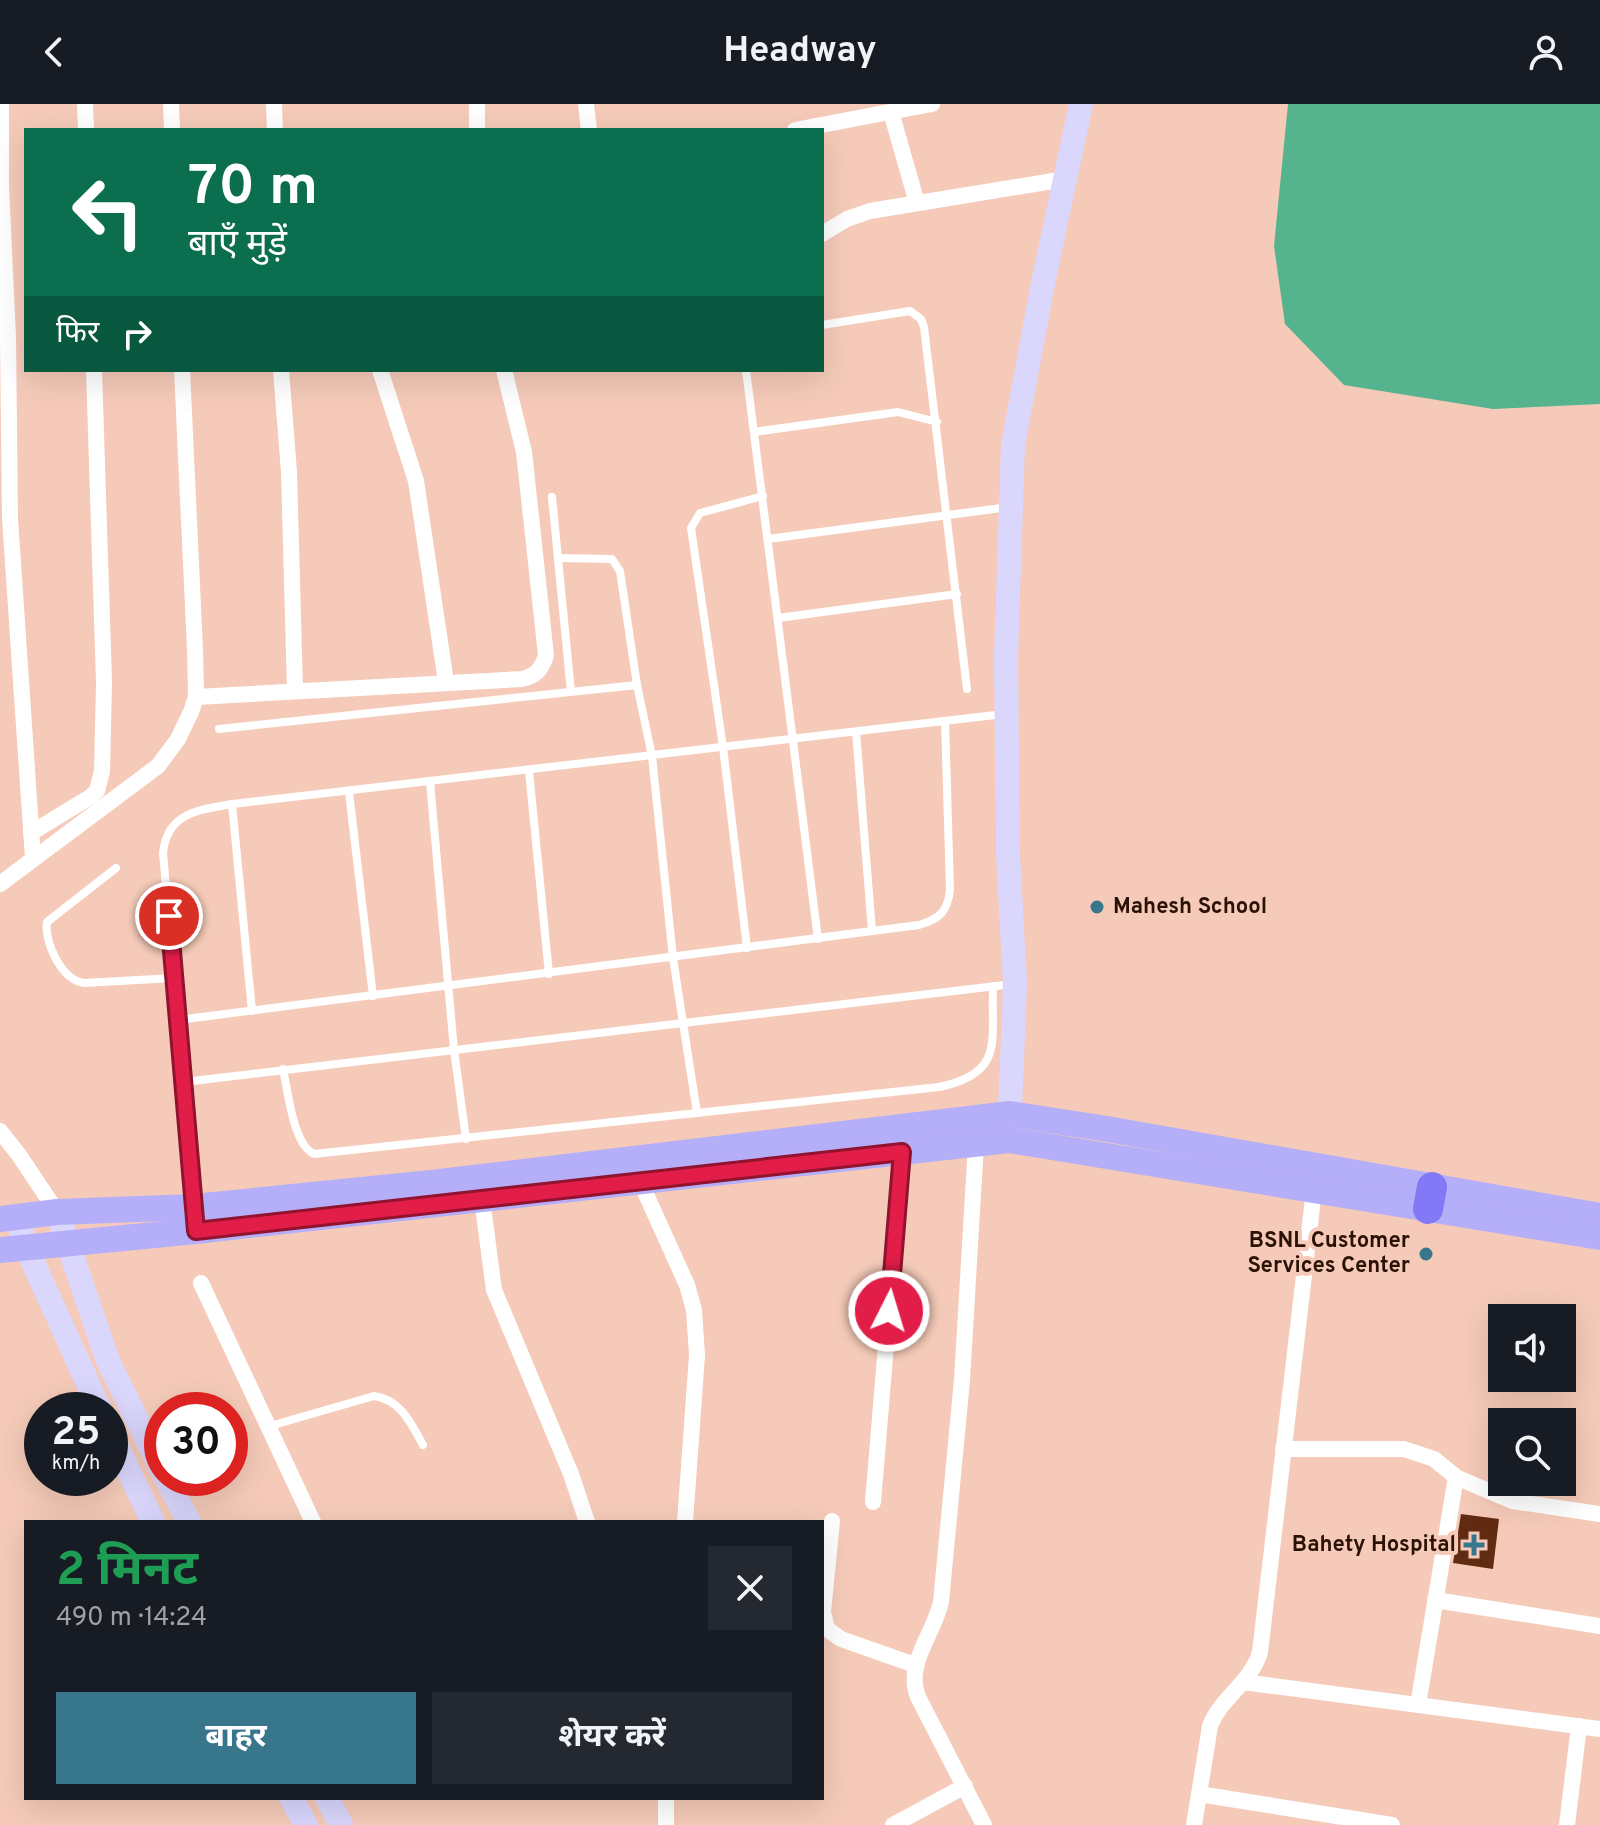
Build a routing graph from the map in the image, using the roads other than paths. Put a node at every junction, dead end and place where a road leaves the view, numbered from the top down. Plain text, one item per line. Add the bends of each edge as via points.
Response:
1 (1, 104) edge
2 (85, 104) edge
3 (171, 104) edge
4 (274, 104) edge
5 (477, 104) edge
6 (586, 104) edge
7 (932, 104) edge
8 (1081, 104) edge
9 (891, 112) junction
10 (86, 128) edge
11 (172, 128) edge
12 (275, 128) edge
13 (477, 128) edge
14 (589, 128) edge
15 (806, 128) edge
16 (1065, 179) junction
17 (0, 186) edge
18 (917, 203) junction
19 (824, 233) edge
20 (824, 325) edge
21 (94, 372) edge
22 (182, 372) edge
23 (281, 372) edge
24 (381, 372) edge
25 (504, 372) edge
26 (746, 372) edge
27 (937, 422) junction
28 (754, 432) junction
29 (763, 496) junction
30 (552, 497) dead end
31 (5, 498) edge
32 (1011, 507) junction
33 (947, 514) junction
34 (768, 539) junction
35 (558, 558) junction
36 (957, 594) junction
37 (778, 618) junction
38 (446, 682) junction
39 (637, 685) junction
40 (967, 689) dead end
41 (295, 691) junction
42 (571, 692) junction
43 (196, 697) junction
44 (1006, 714) junction
45 (945, 721) junction
46 (219, 729) dead end
47 (856, 732) junction
48 (794, 739) junction
49 (723, 747) junction
50 (652, 756) junction
51 (529, 771) junction
52 (430, 782) junction
53 (349, 792) junction
54 (232, 804) junction
55 (31, 833) junction
56 (33, 858) junction
57 (116, 868) dead end
58 (0, 884) edge
59 (872, 931) junction
60 (818, 939) junction
61 (747, 948) junction
62 (673, 958) junction
63 (549, 974) junction
64 (174, 978) junction
65 (1004, 985) junction
66 (449, 987) junction
67 (373, 996) junction
68 (252, 1011) junction
69 (178, 1020) junction
70 (686, 1024) junction
71 (454, 1050) junction
72 (283, 1069) junction
73 (184, 1082) junction
74 (697, 1113) junction
75 (1009, 1127) junction
76 (0, 1131) edge
77 (466, 1139) junction
78 (976, 1144) junction
79 (902, 1152) junction
80 (640, 1181) junction
81 (1314, 1190) junction
82 (1430, 1198) junction
83 (482, 1199) junction
84 (57, 1212) junction
85 (1600, 1216) edge
86 (8, 1218) edge
87 (195, 1219) junction
88 (1600, 1237) edge
89 (69, 1244) junction
90 (13, 1248) edge
91 (201, 1283) dead end
92 (90, 1392) edge
93 (270, 1426) junction
94 (144, 1434) edge
95 (423, 1445) dead end
96 (1283, 1449) junction
97 (128, 1470) edge
98 (1456, 1477) junction
99 (175, 1496) edge
100 (873, 1502) dead end
101 (1600, 1514) edge
102 (152, 1520) edge
103 (188, 1520) edge
104 (312, 1520) edge
105 (586, 1520) edge
106 (685, 1520) edge
107 (832, 1521) dead end
108 (1435, 1600) junction
109 (824, 1602) edge
110 (824, 1616) edge
111 (1600, 1626) edge
112 (915, 1665) junction
113 (1243, 1682) junction
114 (1418, 1705) junction
115 (1579, 1726) junction
116 (1600, 1729) edge
117 (965, 1786) junction
118 (1199, 1794) junction
119 (292, 1800) edge
120 (328, 1800) edge
121 (666, 1800) edge
122 (302, 1824) edge
123 (341, 1825) edge
124 (666, 1825) edge
125 (893, 1825) edge
126 (984, 1825) edge
127 (1194, 1825) edge
128 (1392, 1825) edge
129 (1567, 1825) edge

1 - 17 street
2 - 10 street
3 - 11 street
4 - 12 street
5 - 13 street
6 - 14 street
7 - 9 street
8 - 16 street
9 - 15 street
9 - 18 street
16 - 18 street
16 - 32 street via 1013,445
17 - 31 street via 8,337
18 - 19 street via 870,211
20 - 27 lane via 910,311 921,319
21 - 55 street via 104,682 101,782 90,797
22 - 43 street
23 - 41 street
24 - 38 street via 416,481
25 - 38 street via 524,452 546,655 531,677
26 - 28 lane
27 - 28 lane via 898,412
27 - 33 lane
28 - 29 lane
29 - 34 lane
29 - 49 lane via 700,513 691,528
30 - 35 lane
31 - 55 street
32 - 33 lane
32 - 44 street
33 - 34 lane
33 - 36 lane
34 - 37 lane
35 - 39 lane via 606,557 617,563
35 - 42 lane
36 - 37 lane
36 - 40 lane
37 - 48 lane
38 - 41 street
39 - 42 lane
39 - 50 lane
41 - 43 street
42 - 46 lane
43 - 56 street via 178,739 158,766
44 - 45 lane
44 - 65 street
45 - 47 lane
45 - 59 lane via 949,903 934,921
47 - 48 lane
47 - 59 lane
48 - 49 lane
48 - 60 lane
49 - 50 lane
49 - 61 lane
50 - 51 lane
50 - 62 lane
51 - 52 lane
51 - 63 lane
52 - 53 lane
52 - 66 lane
53 - 54 lane
53 - 67 lane
54 - 64 lane via 184,816 165,836
54 - 68 lane
55 - 56 street
56 - 58 street
57 - 64 lane via 47,922 48,938 64,970 75,982 84,983
59 - 60 lane
60 - 61 lane
61 - 62 lane
62 - 63 lane
62 - 70 lane
63 - 66 lane
64 - 69 lane
65 - 70 lane
65 - 74 lane via 988,1063 961,1082
65 - 75 street
66 - 67 lane
66 - 71 lane
67 - 68 lane
68 - 69 lane
69 - 73 lane
70 - 71 lane
70 - 74 lane
71 - 72 lane
71 - 77 lane
72 - 73 lane
72 - 77 lane via 297,1132 314,1154
73 - 87 lane
74 - 77 lane
75 - 78 main road
75 - 81 main road
75 - 82 main road via 1152,1136
75 - 87 main road via 431,1183
76 - 84 street
78 - 79 main road
78 - 112 street via 962,1380 941,1602
79 - 80 main road
79 - 100 street
80 - 83 main road
80 - 106 street via 687,1285 697,1328
81 - 82 main road
81 - 96 street
82 - 85 main road
82 - 88 main road
83 - 87 main road
83 - 105 street via 494,1290
84 - 86 main road
84 - 87 main road
84 - 89 street
86 - 90 street
87 - 89 main road
89 - 90 main road
89 - 94 street via 108,1361
90 - 92 street
91 - 93 street
93 - 95 lane via 384,1397 402,1409
93 - 104 street
96 - 98 street via 1404,1449 1434,1459
96 - 113 street via 1260,1652
97 - 102 street
98 - 101 street via 1512,1501
98 - 108 street
99 - 103 street
107 - 109 street
108 - 111 street
108 - 114 street
110 - 112 street via 827,1629 841,1639
112 - 117 street via 918,1697
113 - 114 street
113 - 118 street via 1210,1726
114 - 115 street
115 - 116 street
115 - 129 street
117 - 125 street
117 - 126 street
118 - 127 street
118 - 128 street
119 - 122 street
120 - 123 street
121 - 124 street

